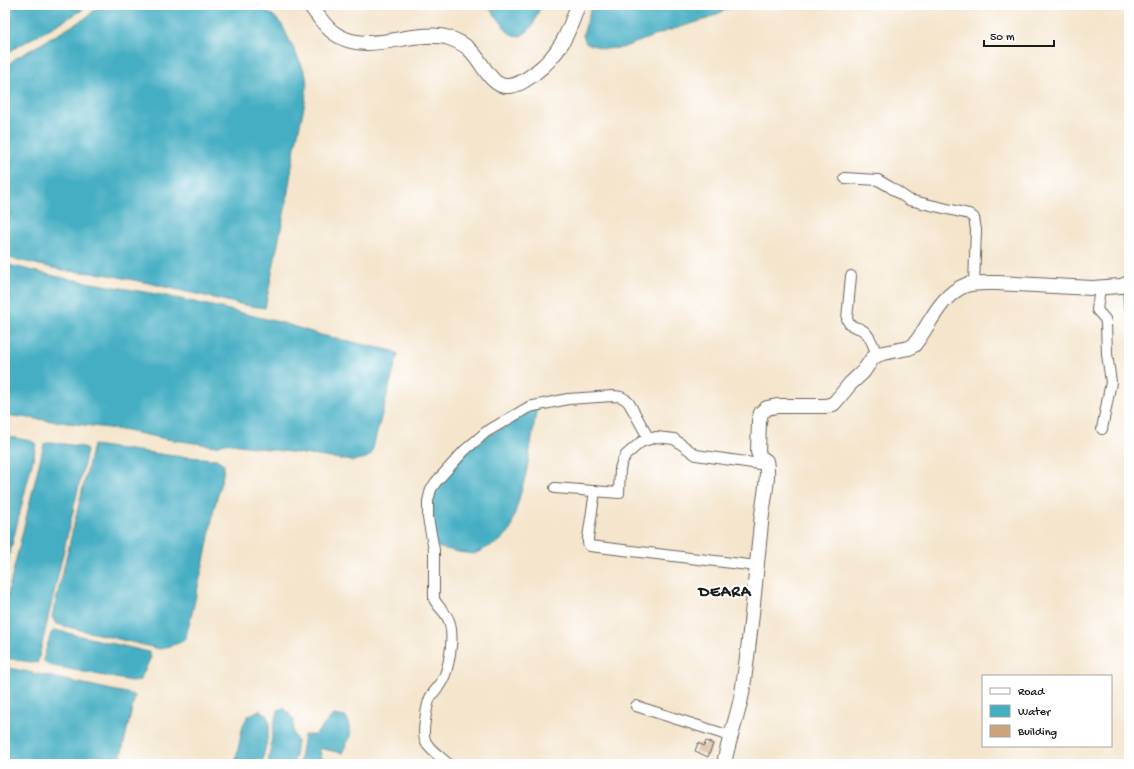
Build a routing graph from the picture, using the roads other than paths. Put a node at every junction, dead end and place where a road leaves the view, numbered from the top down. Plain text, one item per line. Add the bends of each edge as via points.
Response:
1 (310, 5) edge
2 (578, 5) edge
3 (845, 178) dead end
4 (851, 276) dead end
5 (974, 284) junction
6 (1128, 284) edge
7 (1100, 288) junction
8 (1129, 303) edge
9 (877, 355) junction
10 (1102, 428) dead end
11 (649, 439) junction
12 (767, 465) junction
13 (555, 488) dead end
14 (595, 492) junction
15 (757, 566) junction
16 (636, 706) dead end
17 (730, 736) junction
18 (448, 764) edge
19 (724, 764) edge

1 - 2 main road via 333,33 356,43 438,35 449,38 472,51 492,80 503,86 527,80 552,58 567,35
3 - 5 street via 878,180 909,200 969,214 974,218
4 - 9 street via 847,319 852,326 864,330
5 - 7 main road
5 - 9 main road via 956,291 942,304 914,345
6 - 7 main road
6 - 8 street
7 - 10 street via 1097,310 1106,323 1111,376
9 - 12 main road via 832,404 777,406 767,408 761,413 758,452
11 - 12 street via 674,439 696,455
11 - 14 street via 635,447 622,462 619,493
11 - 18 street via 629,403 620,396 544,403 529,407 486,432 464,451 431,489 428,518 434,550 434,598 447,616 452,639 449,660 441,683 429,699 424,738
12 - 15 main road
13 - 14 street
14 - 15 street via 588,538 590,546
15 - 17 main road via 742,694
16 - 17 street
17 - 19 main road

